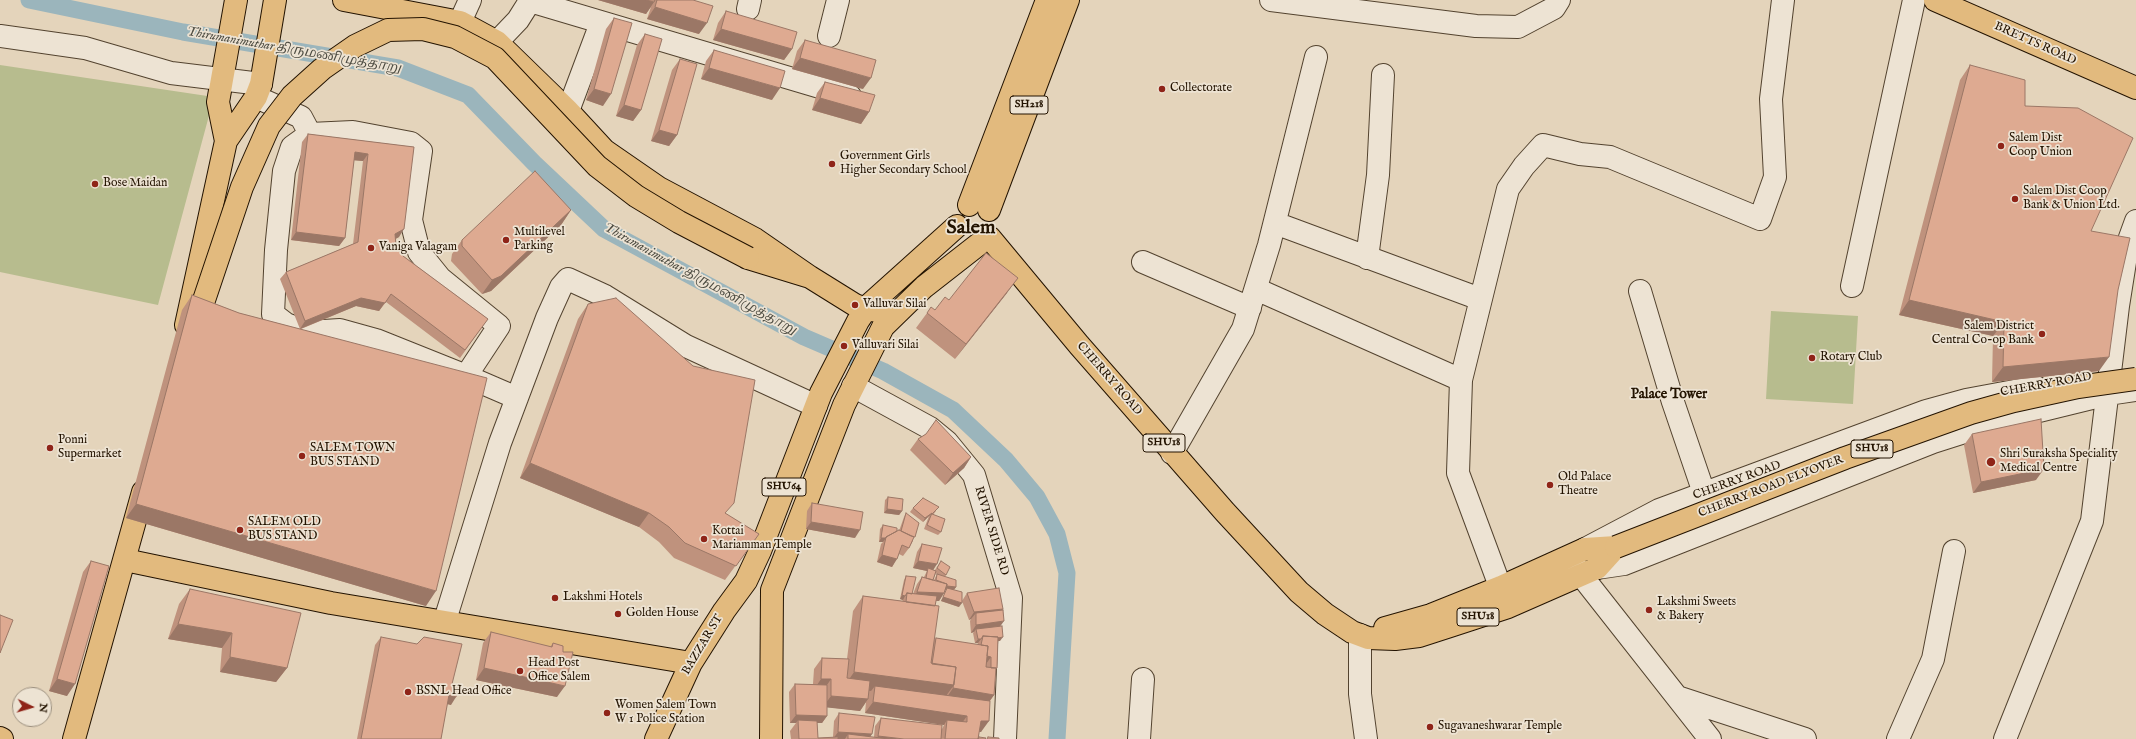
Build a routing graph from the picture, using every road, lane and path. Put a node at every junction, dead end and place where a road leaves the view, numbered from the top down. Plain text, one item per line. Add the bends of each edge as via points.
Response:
1 (236, 0) edge
2 (275, 0) edge
3 (344, 0) edge
4 (470, 0) edge
5 (838, 0) edge
6 (1047, 0) edge
7 (1068, 0) edge
8 (1271, 0) edge
9 (1559, 0) edge
10 (1783, 0) edge
11 (1914, 0) edge
12 (1934, 0) edge
13 (460, 22) junction
14 (601, 23) junction
15 (0, 36) edge
16 (829, 36) dead end
17 (497, 42) junction
18 (1316, 57) dead end
19 (223, 74) junction
20 (1383, 75) dead end
21 (260, 84) junction
22 (2136, 88) edge
23 (862, 100) edge
24 (568, 111) junction
25 (310, 134) junction
26 (226, 142) junction
27 (979, 207) junction
28 (2136, 221) edge
29 (1275, 223) junction
30 (957, 226) junction
31 (984, 241) junction
32 (751, 249) junction
33 (1367, 258) junction
34 (1143, 262) dead end
35 (1852, 286) dead end
36 (1640, 291) dead end
37 (1253, 298) junction
38 (1480, 299) junction
39 (201, 309) edge
40 (865, 309) junction
41 (890, 320) junction
42 (186, 343) edge
43 (2136, 370) edge
44 (466, 376) junction
45 (2136, 378) edge
46 (1461, 380) junction
47 (2110, 383) junction
48 (2136, 390) edge
49 (848, 396) junction
50 (517, 398) junction
51 (818, 400) junction
52 (1172, 453) junction
53 (148, 470) edge
54 (1704, 493) junction
55 (1616, 547) junction
56 (1954, 550) dead end
57 (1577, 552) junction
58 (125, 560) junction
59 (1589, 571) junction
60 (746, 580) junction
61 (1501, 587) junction
62 (772, 590) junction
63 (1508, 607) junction
64 (445, 620) junction
65 (1356, 634) junction
66 (691, 663) junction
67 (1143, 679) dead end
68 (1677, 697) junction
69 (74, 739) edge
70 (656, 739) edge
71 (771, 739) edge
72 (1006, 739) edge
73 (1139, 739) edge
74 (1366, 739) edge
75 (1710, 739) edge
76 (1804, 739) edge
77 (1898, 739) edge
78 (2005, 739) edge

1 - 19 main road
2 - 21 main road
3 - 13 main road
4 - 13 street
5 - 16 street
6 - 27 main road, SH218
7 - 27 main road, SH218
8 - 9 street via 1476,26 1518,27 1554,8
10 - 38 street via 1771,98 1775,177 1760,218 1610,157 1580,154 1544,145 1524,166 1508,189
11 - 35 street
12 - 22 main road, BRETTS ROAD
13 - 17 main road
14 - 17 street via 530,1 518,20
14 - 23 street
14 - 24 street
15 - 19 street via 85,48 171,73
17 - 24 main road
18 - 29 street
19 - 21 street
19 - 26 main road via 218,102
20 - 33 street via 1378,175
21 - 25 street via 302,118
21 - 26 main road
24 - 32 main road via 604,150
25 - 44 street via 353,132 411,143 421,152 411,220 420,252 440,278 499,326
25 - 44 street via 292,148 284,171 273,314 286,324 308,332 340,330 376,340
26 - 42 main road
27 - 30 main road via 960,213
27 - 31 main road via 993,214 996,227
28 - 47 street via 2128,243
29 - 33 street
29 - 37 street
30 - 31 main road via 961,237 966,241
30 - 40 main road
31 - 41 main road via 924,288
31 - 52 main road, CHERRY ROAD / SHU18 via 1079,345
32 - 39 main road, bridge via 679,222 636,196 598,166 495,58 455,37 424,29 388,30 354,46 322,69 292,96 269,126 242,187
32 - 40 main road via 810,277
33 - 38 street
34 - 37 street
36 - 54 street via 1673,402
37 - 46 street
37 - 52 street via 1243,329
38 - 46 street
40 - 41 main road
40 - 51 main road, SHU64
41 - 49 main road
43 - 47 street, CHERRY ROAD / SHU18
44 - 50 street
45 - 55 main road, CHERRY ROAD FLYOVER / SHU18, bridge via 2078,387 1971,413 1845,458
46 - 61 street via 1458,473
47 - 48 street
47 - 54 street, CHERRY ROAD / SHU18 via 1997,393 1926,411
47 - 59 street via 1933,442 1624,564
47 - 78 street via 2092,521
49 - 62 main road
49 - 72 street, RIVER SIDE RD via 930,428 947,442 974,475 1012,598
50 - 51 street via 547,318 561,287 568,279 605,296 686,346
50 - 64 street via 500,443
51 - 60 main road, SHU64 via 760,551
52 - 65 main road, CHERRY ROAD / SHU18 via 1299,592 1325,614
53 - 58 main road
54 - 57 street, CHERRY ROAD / SHU18 via 1659,510
55 - 57 main road, CHERRY ROAD FLYOVER
55 - 59 main road, CHERRY ROAD FLYOVER
56 - 77 street via 1933,659
57 - 59 street
57 - 61 main road, CHERRY ROAD
58 - 64 main road via 331,603
58 - 69 main road
59 - 63 main road, CHERRY ROAD / SHU18
59 - 68 street
60 - 62 main road
60 - 66 main road, BAZZAR ST
61 - 63 street
61 - 65 main road, CHERRY ROAD via 1431,615
62 - 71 main road
63 - 65 main road, CHERRY ROAD / SHU18 via 1419,636 1395,639 1368,638
64 - 66 main road
65 - 74 street
66 - 70 main road, BAZZAR ST
67 - 73 street
68 - 75 street
68 - 76 street

